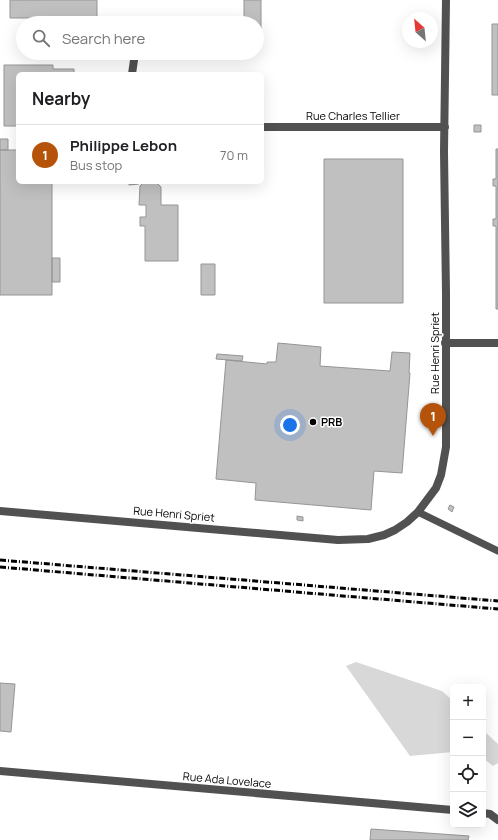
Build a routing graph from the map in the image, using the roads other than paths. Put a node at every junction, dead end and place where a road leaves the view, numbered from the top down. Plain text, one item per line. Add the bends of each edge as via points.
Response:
1 (446, 0) edge
2 (134, 60) edge
3 (132, 72) edge
4 (264, 126) edge
5 (445, 127) junction
6 (498, 342) edge
7 (445, 343) junction
8 (0, 511) edge
9 (418, 512) junction
10 (498, 551) edge
11 (0, 771) edge
12 (450, 810) edge
13 (486, 813) edge
14 (498, 820) edge

1 - 5 street, Rue Henri Spriet
2 - 3 street
4 - 5 street, Rue Charles Tellier
5 - 7 street, Rue Henri Spriet
6 - 7 street
7 - 9 street, Rue Henri Spriet via 446,448 436,488
8 - 9 street, Rue Henri Spriet via 338,540 368,539 384,535 395,530
9 - 10 lane
11 - 12 street, Rue Ada Lovelace
13 - 14 street

